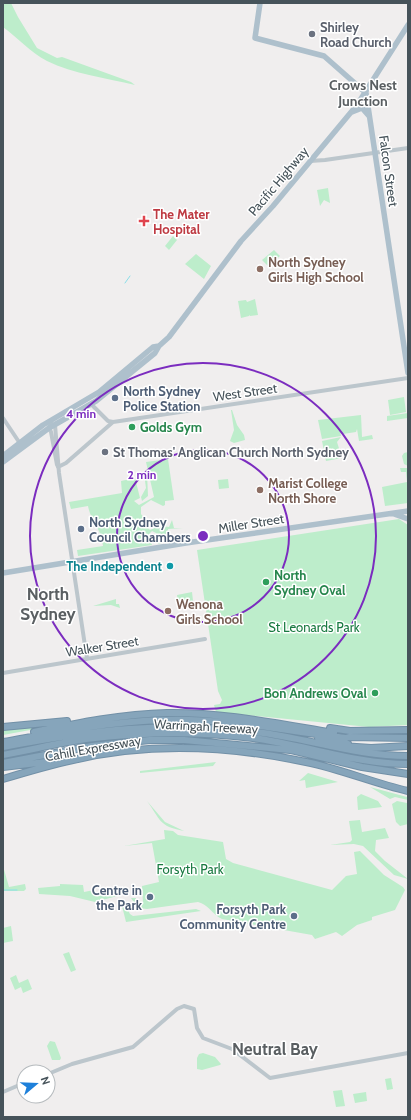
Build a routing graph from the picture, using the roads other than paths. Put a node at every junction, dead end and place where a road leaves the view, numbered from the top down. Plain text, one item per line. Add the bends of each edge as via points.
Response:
1 (260, 3) edge
2 (408, 25) edge
3 (366, 92) junction
4 (350, 113) junction
5 (370, 117) junction
6 (408, 148) edge
7 (375, 153) junction
8 (310, 160) junction
9 (159, 346) junction
10 (408, 373) edge
11 (408, 378) edge
12 (91, 404) junction
13 (3, 418) edge
14 (113, 422) junction
15 (52, 424) junction
16 (21, 445) junction
17 (3, 456) edge
18 (3, 462) edge
19 (58, 467) junction
20 (408, 511) edge
21 (389, 514) junction
22 (408, 519) edge
23 (73, 562) junction
24 (3, 573) edge
25 (205, 639) dead end
26 (87, 659) junction
27 (3, 673) edge
28 (124, 716) junction
29 (3, 727) edge
30 (301, 727) junction
31 (290, 730) junction
32 (408, 730) edge
33 (349, 737) junction
34 (3, 738) edge
35 (252, 738) junction
36 (408, 738) edge
37 (300, 740) junction
38 (3, 742) edge
39 (408, 746) edge
40 (3, 747) edge
41 (373, 748) junction
42 (3, 750) edge
43 (290, 750) junction
44 (260, 754) joint
45 (3, 755) edge
46 (408, 757) edge
47 (71, 760) junction
48 (3, 763) edge
49 (408, 764) edge
50 (3, 767) edge
51 (408, 774) edge
52 (3, 779) edge
53 (408, 791) edge
54 (408, 1053) edge
55 (56, 1071) edge
56 (16, 1086) edge
57 (3, 1092) edge

1 - 3 main road via 255,38 324,56
2 - 3 main road, Pacific Highway
3 - 4 main road, Pacific Highway
3 - 5 main road, Falcon Street
4 - 5 main road via 362,108
4 - 8 main road, Pacific Highway
5 - 7 main road, Falcon Street
6 - 7 street
7 - 8 street via 320,161
7 - 10 main road, Falcon Street
8 - 9 main road, Pacific Highway via 238,244 179,326
9 - 12 main road, Pacific Highway via 155,353
9 - 15 main road, Pacific Highway via 153,347 95,395
11 - 14 street, West Street
12 - 14 street via 108,421
12 - 15 main road, Pacific Highway
13 - 16 street
14 - 19 street
15 - 16 main road, Pacific Highway
15 - 19 street via 55,461
16 - 17 main road, Pacific Highway
16 - 18 main road, Pacific Highway
19 - 23 street
20 - 21 main road, Miller Street
21 - 22 main road
21 - 23 main road, Miller Street
23 - 24 main road, Miller Street
23 - 26 street
25 - 26 street, Walker Street
26 - 27 street, Walker Street
28 - 29 highway
28 - 30 highway via 189,714
28 - 34 highway
30 - 32 highway via 350,731
30 - 33 highway
31 - 33 highway, Warringah Freeway
31 - 38 highway, Warringah Freeway via 224,722 146,720 106,724
31 - 41 highway via 292,734
33 - 36 highway, Warringah Freeway
35 - 43 highway via 254,741
35 - 45 highway, Warringah Freeway via 204,734 152,734 87,739
35 - 49 highway, Warringah Freeway via 367,762
37 - 40 highway, Warringah Freeway via 224,728 153,726 91,732
37 - 41 highway
37 - 46 highway, Warringah Freeway via 357,753
39 - 41 highway
42 - 46 highway, Warringah Freeway via 114,732 183,729 255,735 310,744 353,755
43 - 48 highway via 184,740 150,740 92,746
43 - 51 highway
44 - 47 highway, Cahill Expressway via 163,748
44 - 53 highway, Warringah Freeway via 327,767
47 - 50 highway
47 - 52 highway, Cahill Expressway
54 - 55 street via 270,1078 232,1049 203,1038 197,1028 194,1009 184,1006 176,1009 133,1047
56 - 57 street

